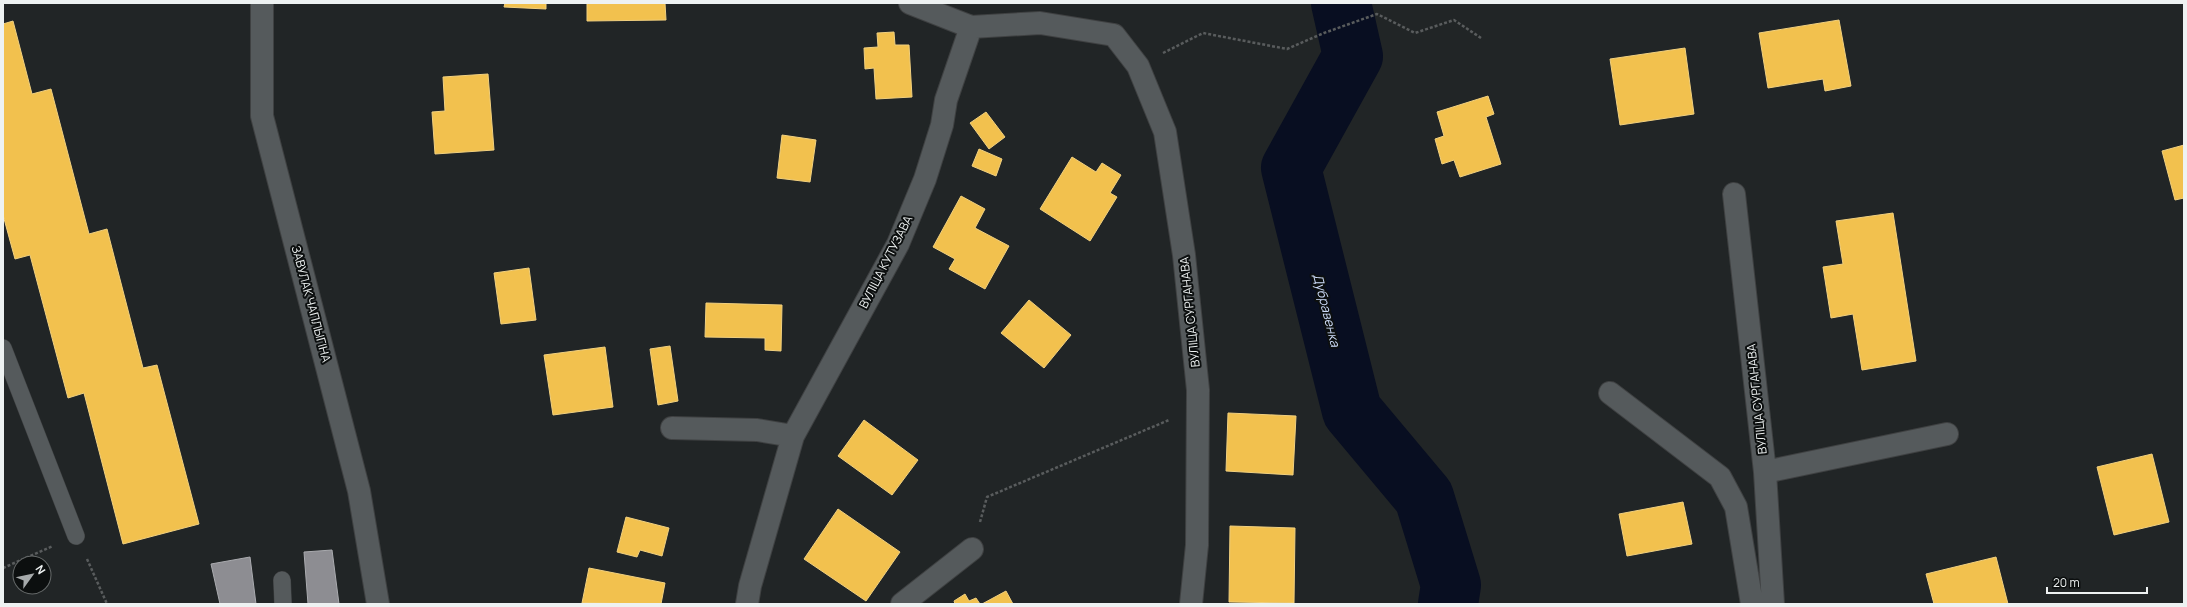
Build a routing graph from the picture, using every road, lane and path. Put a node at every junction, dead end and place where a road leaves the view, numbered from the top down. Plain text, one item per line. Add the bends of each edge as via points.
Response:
1 (262, 3) edge
2 (910, 3) edge
3 (971, 27) junction
4 (1481, 38) dead end
5 (1138, 66) junction
6 (1734, 194) dead end
7 (3, 348) edge
8 (1610, 393) dead end
9 (1198, 408) junction
10 (672, 428) dead end
11 (1947, 434) dead end
12 (793, 436) junction
13 (1765, 472) junction
14 (76, 536) junction
15 (972, 549) joint
16 (3, 568) edge
17 (282, 580) dead end
18 (107, 604) edge
19 (283, 604) edge
20 (378, 604) edge
21 (747, 604) edge
22 (902, 604) edge
23 (1191, 604) edge
24 (1752, 604) edge
25 (1773, 604) edge

1 - 20 street, ЗАВУЛАК ЧАПЛЫГІНА via 262,116 359,491
2 - 3 street
3 - 5 street, ВУЛІЦА СУРГАНАВА via 1040,23 1114,35
3 - 12 street, ВУЛІЦА КУТУЗАВА via 946,100 942,125 925,180 898,244
4 - 5 path via 1454,20 1415,33 1377,14 1287,49 1203,33
5 - 9 street, ВУЛІЦА СУРГАНАВА via 1165,132 1184,255
6 - 13 street, ВУЛІЦА СУРГАНАВА
7 - 14 lane
8 - 24 street via 1720,477 1736,507
9 - 15 path via 987,497
9 - 23 street, ВУЛІЦА СУРГАНАВА via 1198,545
10 - 12 street via 757,430
11 - 13 street
12 - 21 street, ВУЛІЦА КУТУЗАВА
13 - 25 street, ВУЛІЦА СУРГАНАВА
14 - 16 path
14 - 18 path
15 - 22 street
17 - 19 lane

